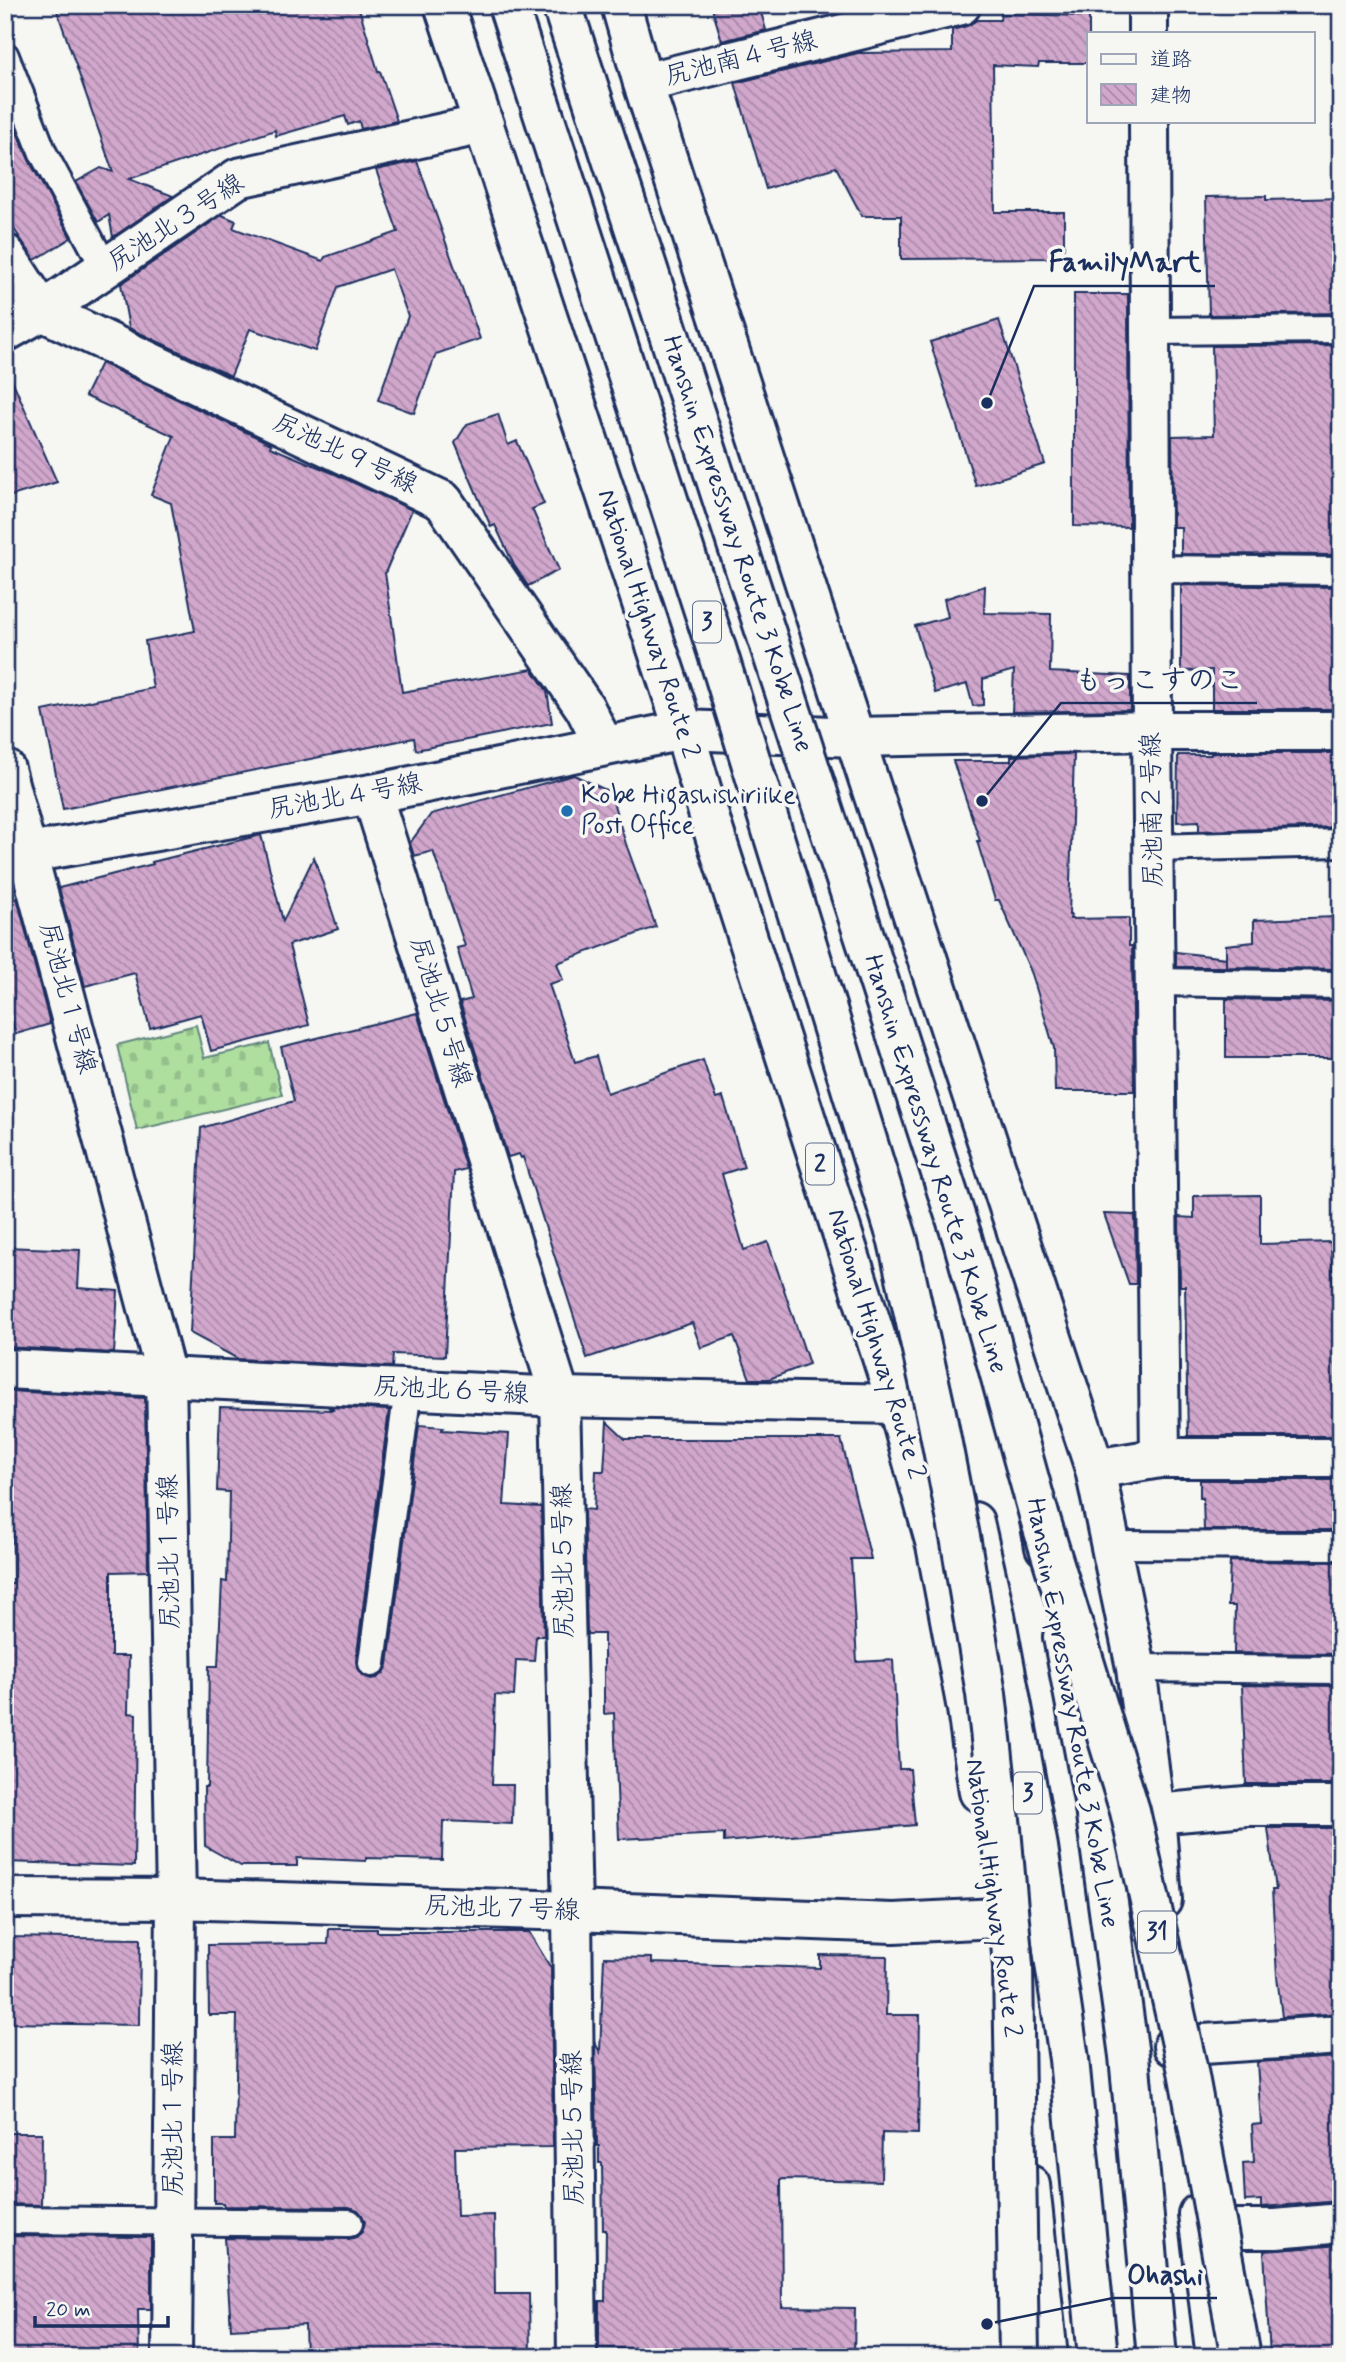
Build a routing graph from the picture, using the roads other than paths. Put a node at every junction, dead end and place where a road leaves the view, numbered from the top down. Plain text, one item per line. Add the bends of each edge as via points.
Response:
1 (444, 5) edge
2 (508, 5) edge
3 (562, 5) edge
4 (621, 5) edge
5 (961, 5) edge
6 (1148, 5) edge
7 (1148, 32) edge
8 (5, 56) edge
9 (643, 83) junction
10 (1149, 122) edge
11 (484, 124) junction
12 (5, 254) edge
13 (105, 268) junction
14 (42, 311) junction
15 (1341, 329) edge
16 (1150, 331) junction
17 (5, 332) edge
18 (1151, 569) junction
19 (1341, 571) edge
20 (684, 730) junction
21 (1152, 731) junction
22 (1341, 731) edge
23 (855, 737) junction
24 (604, 746) junction
25 (5, 769) edge
26 (372, 794) junction
27 (1341, 843) edge
28 (1153, 848) junction
29 (17, 855) edge
30 (1155, 982) junction
31 (1341, 985) edge
32 (898, 1241) junction
33 (5, 1369) edge
34 (166, 1376) junction
35 (408, 1389) junction
36 (560, 1397) junction
37 (897, 1404) junction
38 (1160, 1458) junction
39 (1341, 1458) edge
40 (1095, 1469) junction
41 (1039, 1515) junction
42 (1110, 1545) junction
43 (1341, 1546) edge
44 (372, 1663) dead end
45 (1136, 1668) junction
46 (1341, 1670) edge
47 (1341, 1806) edge
48 (1155, 1814) junction
49 (5, 1898) edge
50 (176, 1899) junction
51 (572, 1910) junction
52 (998, 1918) junction
53 (1341, 2035) edge
54 (1173, 2046) junction
55 (5, 2220) edge
56 (173, 2222) junction
57 (349, 2223) dead end
58 (1341, 2223) edge
59 (1200, 2229) junction
60 (172, 2357) edge
61 (576, 2357) edge
62 (1019, 2357) edge
63 (1048, 2357) edge
64 (1098, 2357) edge
65 (1157, 2357) edge
66 (1216, 2357) edge
67 (1241, 2357) edge

1 - 11 main road, National Highway Route 2 / 2
2 - 32 main road, Hanshin Expressway Route 3 Kobe Line / 3, bridge via 716,648
3 - 41 main road, Hanshin Expressway Route 3 Kobe Line / 3, bridge via 958,1224
4 - 9 main road
5 - 9 main road, 尻池南４号線
6 - 7 main road
8 - 13 lane via 43,153
9 - 23 main road
10 - 16 main road, 尻池南２号線
11 - 13 main road, 尻池北３号線 via 238,178
11 - 20 main road, National Highway Route 2 / 2
12 - 14 main road
13 - 14 main road, 尻池北３号線
14 - 17 main road, 尻池北３号線
14 - 24 main road, 尻池北９号線 via 443,500 585,708
15 - 16 lane
16 - 18 main road, 尻池南２号線
18 - 19 lane
18 - 21 main road, 尻池南２号線
20 - 23 main road, 尻池北４号線
20 - 24 main road, 尻池北４号線
20 - 37 main road, National Highway Route 2 / 2
21 - 22 main road, 尻池北４号線
21 - 23 main road, 尻池北４号線
21 - 28 main road, 尻池南２号線
23 - 40 main road
24 - 26 main road, 尻池北４号線
25 - 29 main road, 尻池北１号線
26 - 29 main road, 尻池北４号線
26 - 36 main road, 尻池北５号線
27 - 28 lane
28 - 30 main road, 尻池南２号線
29 - 34 main road, 尻池北１号線
30 - 31 lane
30 - 38 main road, 尻池南２号線
32 - 62 main road, bridge via 961,1542 1002,1829 1013,1966
32 - 64 main road, Hanshin Expressway Route 3 Kobe Line / 3, bridge via 951,1423 995,1615 1038,1847 1069,2059
33 - 34 main road, 尻池北６号線
34 - 35 main road, 尻池北６号線
34 - 50 main road, 尻池北１号線
35 - 36 main road, 尻池北６号線
35 - 44 lane
36 - 37 main road, 尻池北６号線
36 - 51 main road, 尻池北５号線
37 - 52 main road, National Highway Route 2 / 2 via 936,1545 967,1709
38 - 39 main road
38 - 40 main road
40 - 42 main road
41 - 65 main road, Hanshin Expressway Route 3 Kobe Line / 3, bridge via 1094,1801 1126,2029
41 - 67 main road, 31, bridge via 1130,1811 1188,2071
42 - 43 lane
42 - 45 main road
45 - 46 lane
45 - 48 main road
47 - 48 main road via 1246,1806
48 - 54 main road
49 - 50 main road, 尻池北７号線
50 - 51 main road, 尻池北７号線
50 - 56 main road, 尻池北１号線
51 - 52 main road, 尻池北７号線 via 893,1923
51 - 61 main road, 尻池北５号線
52 - 63 main road, National Highway Route 2 / 2
53 - 54 main road
54 - 59 main road
55 - 56 lane
56 - 57 lane
56 - 60 main road, 尻池北１号線
58 - 59 main road
59 - 66 main road

